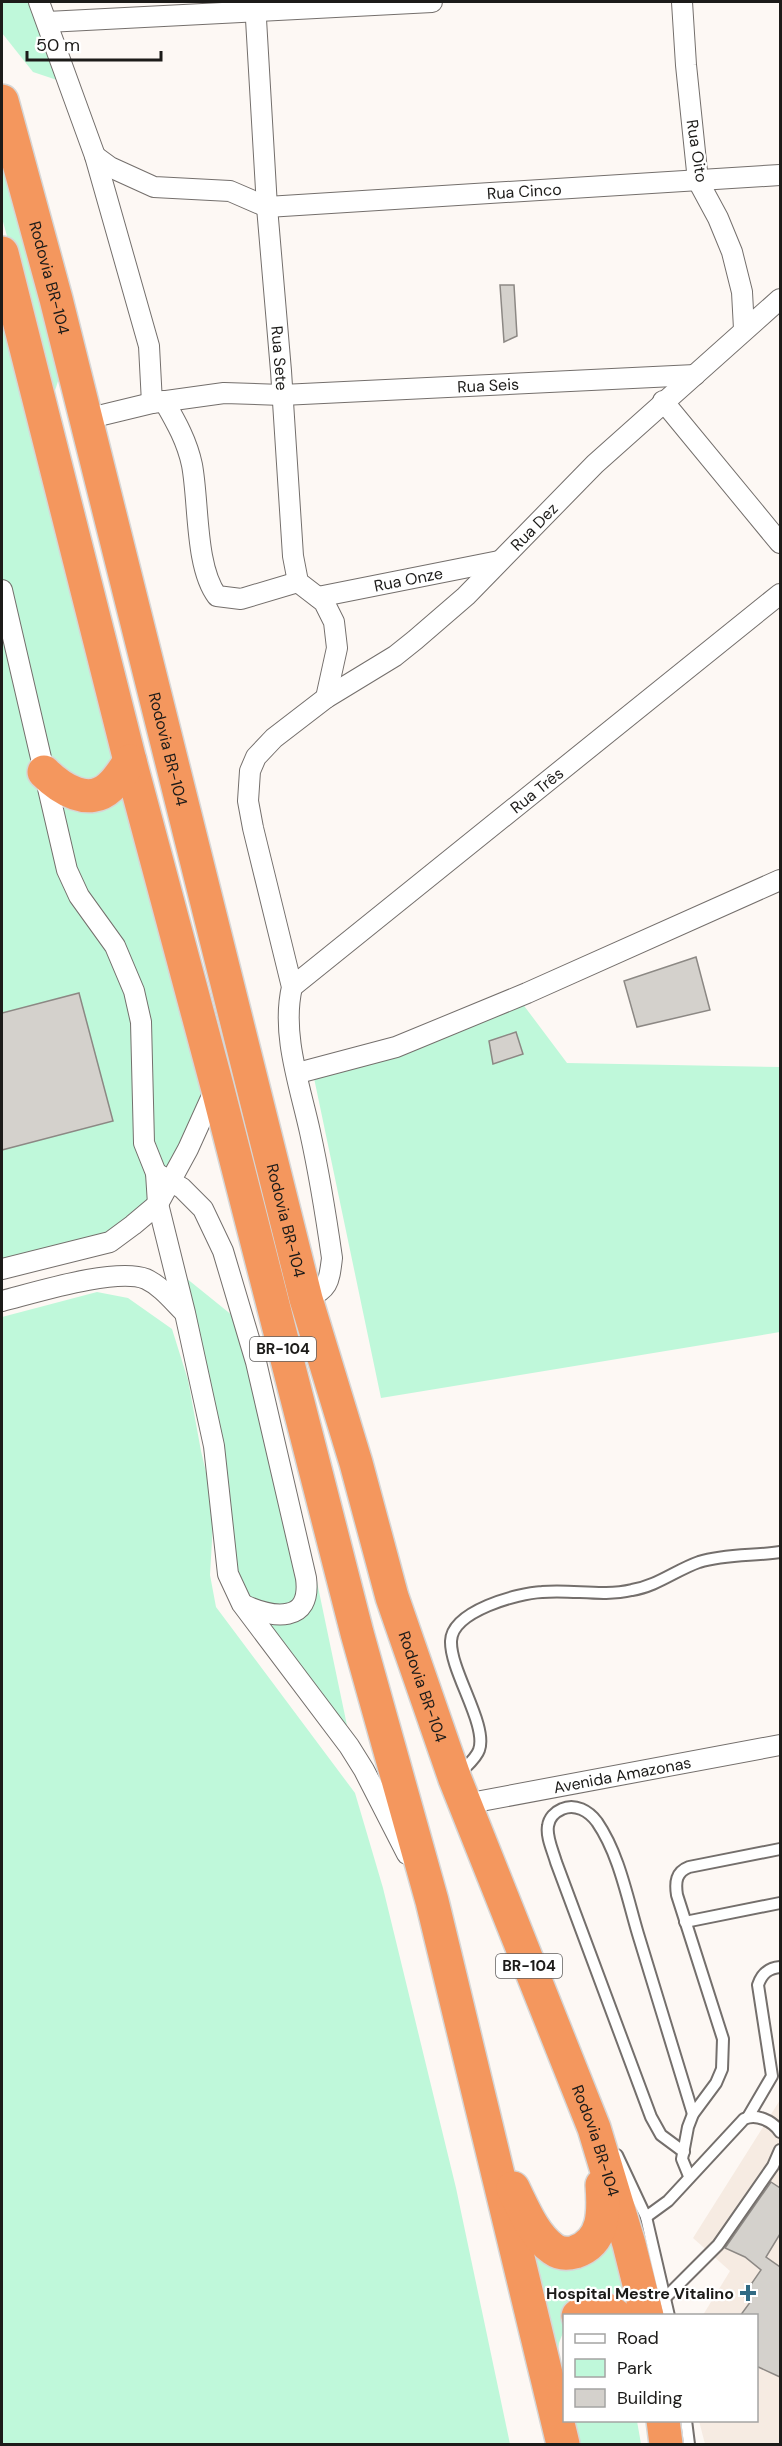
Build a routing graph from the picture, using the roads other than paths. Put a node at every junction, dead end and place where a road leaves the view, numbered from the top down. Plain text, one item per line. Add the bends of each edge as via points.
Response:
1 (39, 2) edge
2 (432, 2) edge
3 (682, 2) edge
4 (255, 7) edge
5 (47, 22) junction
6 (2, 101) edge
7 (95, 156) junction
8 (780, 176) edge
9 (698, 180) junction
10 (267, 207) junction
11 (2, 253) edge
12 (780, 299) edge
13 (744, 329) junction
14 (695, 375) junction
15 (282, 395) junction
16 (663, 401) junction
17 (158, 402) junction
18 (86, 419) junction
19 (780, 543) edge
20 (499, 561) junction
21 (298, 582) junction
22 (2, 590) edge
23 (780, 594) edge
24 (318, 597) junction
25 (326, 698) junction
26 (130, 761) junction
27 (44, 772) junction
28 (780, 880) edge
29 (292, 987) junction
30 (298, 1073) junction
31 (217, 1086) junction
32 (163, 1177) junction
33 (158, 1204) junction
34 (2, 1269) edge
35 (306, 1299) junction
36 (2, 1301) edge
37 (185, 1313) junction
38 (780, 1552) edge
39 (242, 1604) junction
40 (780, 1745) edge
41 (460, 1791) junction
42 (780, 1849) edge
43 (432, 1901) junction
44 (780, 1903) edge
45 (685, 1922) junction
46 (780, 1967) edge
47 (776, 2078) edge
48 (693, 2114) junction
49 (748, 2117) junction
50 (780, 2132) edge
51 (604, 2134) junction
52 (492, 2149) junction
53 (780, 2150) edge
54 (684, 2152) junction
55 (689, 2176) junction
56 (646, 2217) junction
57 (656, 2307) edge
58 (581, 2314) edge
59 (613, 2314) edge
60 (563, 2350) edge
61 (555, 2410) junction
62 (663, 2422) edge
63 (686, 2422) edge
64 (563, 2445) edge
65 (666, 2445) edge
66 (690, 2445) edge

1 - 5 street
2 - 4 street
3 - 9 street, Rua Oito
4 - 5 street
4 - 10 street, Rua Sete
5 - 7 street
6 - 18 highway, Rodovia BR-104 / BR-104
7 - 10 street via 110,168 154,187 230,191
7 - 17 street via 149,346
8 - 9 street, Rua Cinco
9 - 10 street, Rua Cinco
9 - 13 street, Rua Oito via 732,252 742,292
10 - 15 street, Rua Sete
11 - 26 highway, BR-104
12 - 13 street, Rua Dez
13 - 14 street, Rua Dez
14 - 15 street, Rua Seis
14 - 16 street, Rua Dez
15 - 17 street, Rua Seis via 224,393
15 - 21 street, Rua Sete
16 - 19 street
16 - 20 street, Rua Dez
17 - 18 street, Rua Seis
17 - 21 street via 182,432 192,464 209,586 218,597 241,599
18 - 35 highway, Rodovia BR-104 / BR-104
20 - 24 street, Rua Onze
20 - 25 street, Rua Dez via 466,596 395,656
21 - 24 street
22 - 27 street
23 - 29 street, Rua Três
24 - 25 street via 329,612 336,635 337,648
25 - 29 street, Rua Dez via 274,738 256,757 250,771 248,801 253,828
26 - 27 highway via 110,787 92,795 64,789
26 - 31 highway, BR-104
27 - 32 street via 73,887 115,946 134,991 141,1022 142,1131 146,1152
28 - 30 street via 396,1047
29 - 30 street, Rua Dez via 288,1025
30 - 35 street, Rua Dez via 332,1258 324,1288
31 - 32 street
31 - 43 highway, BR-104 via 357,1633
32 - 33 street
32 - 39 street via 203,1209 223,1251 256,1362 306,1578 306,1598 290,1614 262,1613
33 - 34 street via 110,1242
33 - 37 street
35 - 41 highway, Rodovia BR-104 / BR-104 via 396,1607
36 - 37 street via 128,1275 146,1279 163,1290
37 - 39 street via 214,1446 228,1574
38 - 41 lane via 702,1562 647,1586 616,1593 526,1594 469,1616 456,1627 451,1641 480,1733 480,1749
39 - 43 street via 349,1746
40 - 41 street, Avenida Amazonas
41 - 51 highway, Rodovia BR-104 / BR-104 via 581,2092
42 - 45 lane via 681,1871 675,1887
43 - 52 highway, BR-104
44 - 45 lane
45 - 48 lane via 724,2049 716,2083
46 - 47 lane via 771,1968 758,1985
47 - 49 lane
48 - 54 lane
48 - 54 lane via 610,1847 595,1820 585,1811 576,1807 562,1809 548,1825 556,1862 651,2117 661,2135
49 - 50 lane via 757,2116
49 - 55 lane
51 - 52 highway via 601,2225 590,2244 570,2253 554,2250 541,2236
51 - 56 lane
51 - 57 highway, Rodovia BR-104 / BR-104 via 629,2244
52 - 61 highway, BR-104
53 - 57 lane via 718,2245
54 - 55 lane via 682,2159
55 - 56 lane via 668,2201
56 - 57 lane
58 - 59 highway via 592,2307 602,2307
60 - 61 highway
61 - 64 highway, BR-104
62 - 65 highway
63 - 66 lane

